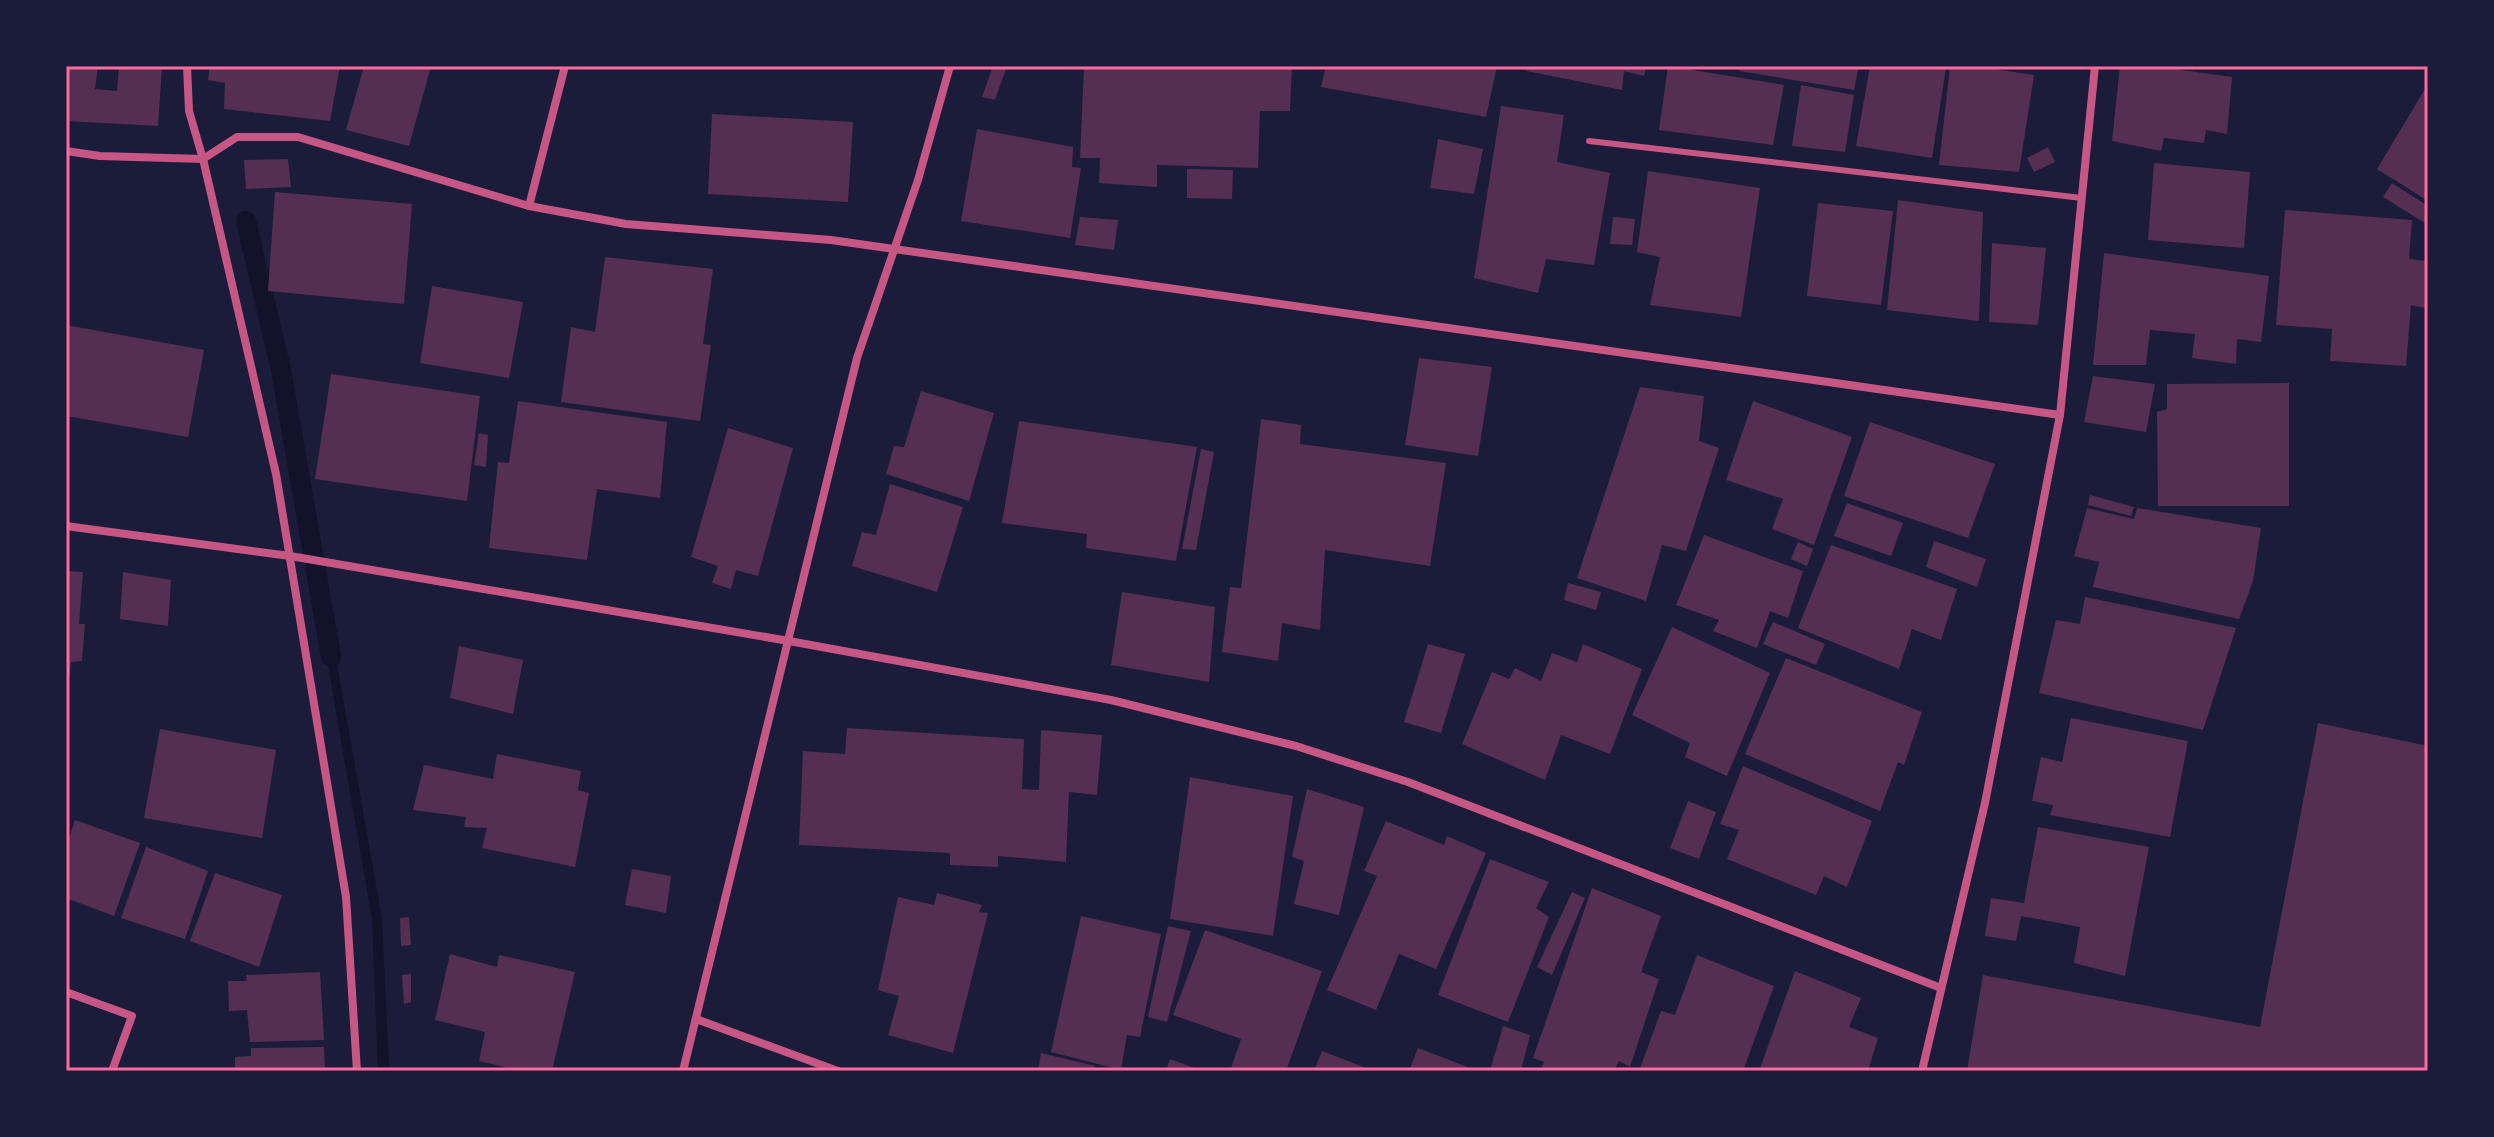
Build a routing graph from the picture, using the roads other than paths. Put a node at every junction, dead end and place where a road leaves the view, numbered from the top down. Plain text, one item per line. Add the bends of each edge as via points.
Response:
1 (187, 66) edge
2 (565, 66) edge
3 (950, 66) edge
4 (2095, 66) edge
5 (1589, 141) dead end
6 (66, 151) edge
7 (203, 159) junction
8 (2082, 198) junction
9 (529, 206) junction
10 (895, 250) junction
11 (2060, 415) junction
12 (66, 526) edge
13 (290, 556) junction
14 (789, 641) junction
15 (1941, 988) junction
16 (66, 992) edge
17 (696, 1019) junction
18 (112, 1071) edge
19 (357, 1071) edge
20 (683, 1071) edge
21 (838, 1071) edge
22 (1922, 1071) edge

1 - 7 street via 189,111
2 - 9 street
3 - 10 street
4 - 8 street
5 - 8 lane
6 - 7 street
7 - 9 street via 237,137 298,137
7 - 13 street
8 - 11 street
9 - 10 street via 626,224
10 - 11 street
10 - 14 street via 857,358
11 - 15 street via 1985,803
12 - 13 street
13 - 14 street
13 - 19 street via 346,897
14 - 15 street via 1111,700 1296,746 1408,782
14 - 17 street
15 - 22 street
16 - 18 street via 132,1016
17 - 20 street
17 - 21 street

